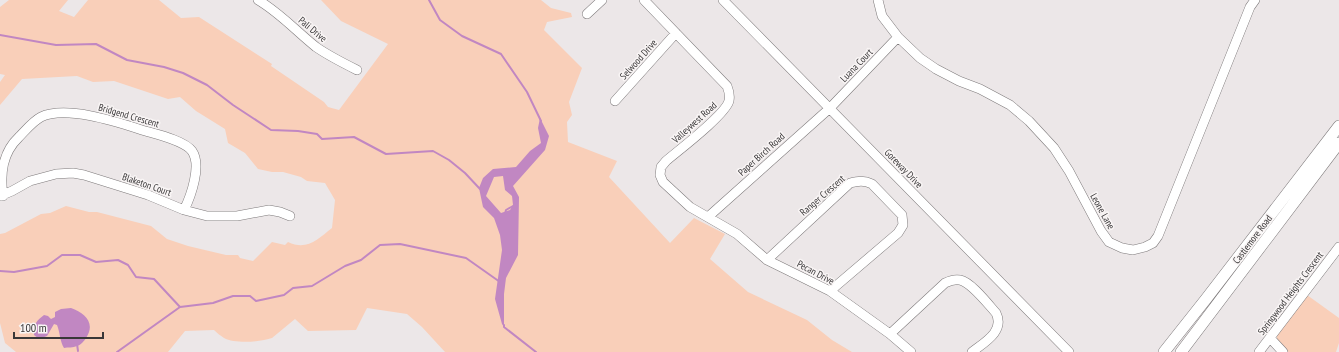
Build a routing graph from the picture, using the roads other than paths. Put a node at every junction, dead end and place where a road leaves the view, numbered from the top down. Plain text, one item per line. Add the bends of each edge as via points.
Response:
1 (258, 0) edge
2 (602, 0) edge
3 (644, 0) edge
4 (723, 0) edge
5 (878, 0) edge
6 (1255, 0) edge
7 (587, 14) dead end
8 (676, 33) junction
9 (898, 38) junction
10 (357, 70) dead end
11 (615, 101) dead end
12 (830, 108) junction
13 (1339, 127) edge
14 (1339, 143) edge
15 (1, 196) edge
16 (184, 210) junction
17 (290, 216) dead end
18 (708, 217) junction
19 (1339, 247) edge
20 (767, 260) junction
21 (830, 292) junction
22 (890, 334) junction
23 (1270, 338) junction
24 (911, 352) edge
25 (972, 352) edge
26 (1069, 352) edge
27 (1164, 352) edge
28 (1181, 352) edge
29 (1259, 352) edge
30 (1283, 352) edge

1 - 10 street, Pali Drive via 272,8 318,48
2 - 7 street
3 - 8 street, Valleywest Road
4 - 12 street, Goreway Drive
5 - 9 street, Leone Lane via 882,16
6 - 9 street, Leone Lane via 1158,236 1153,243 1133,250 1109,242 1054,148 1029,120 1010,105 936,69
8 - 11 street, Selwood Drive
8 - 18 street, Valleywest Road via 727,86 730,93 727,105 720,115 661,167 660,175 663,182 690,207
9 - 12 street, Luana Court
12 - 18 street, Paper Birch Road
12 - 26 street, Goreway Drive
13 - 27 main road, Castlemore Road
14 - 28 main road, Castlemore Road
15 - 16 street, Blaketon Court via 30,180 73,173 148,195
15 - 16 street, Bridgend Crescent via 3,162 14,142 41,117 81,114 157,134 191,150 195,157 195,175
16 - 17 street, Blaketon Court via 207,216 237,216 269,210
18 - 20 street, Pecan Drive via 746,240
19 - 23 street, Springwood Heights Crescent
20 - 21 street, Pecan Drive
20 - 21 street, Ranger Crescent via 850,183 858,181 872,184 902,215 903,225 898,233
21 - 22 street, Pecan Drive
22 - 24 street, Pecan Drive
22 - 25 street via 945,283 960,280 968,283 999,318 996,331
23 - 29 street, Springwood Heights Crescent
23 - 30 street

